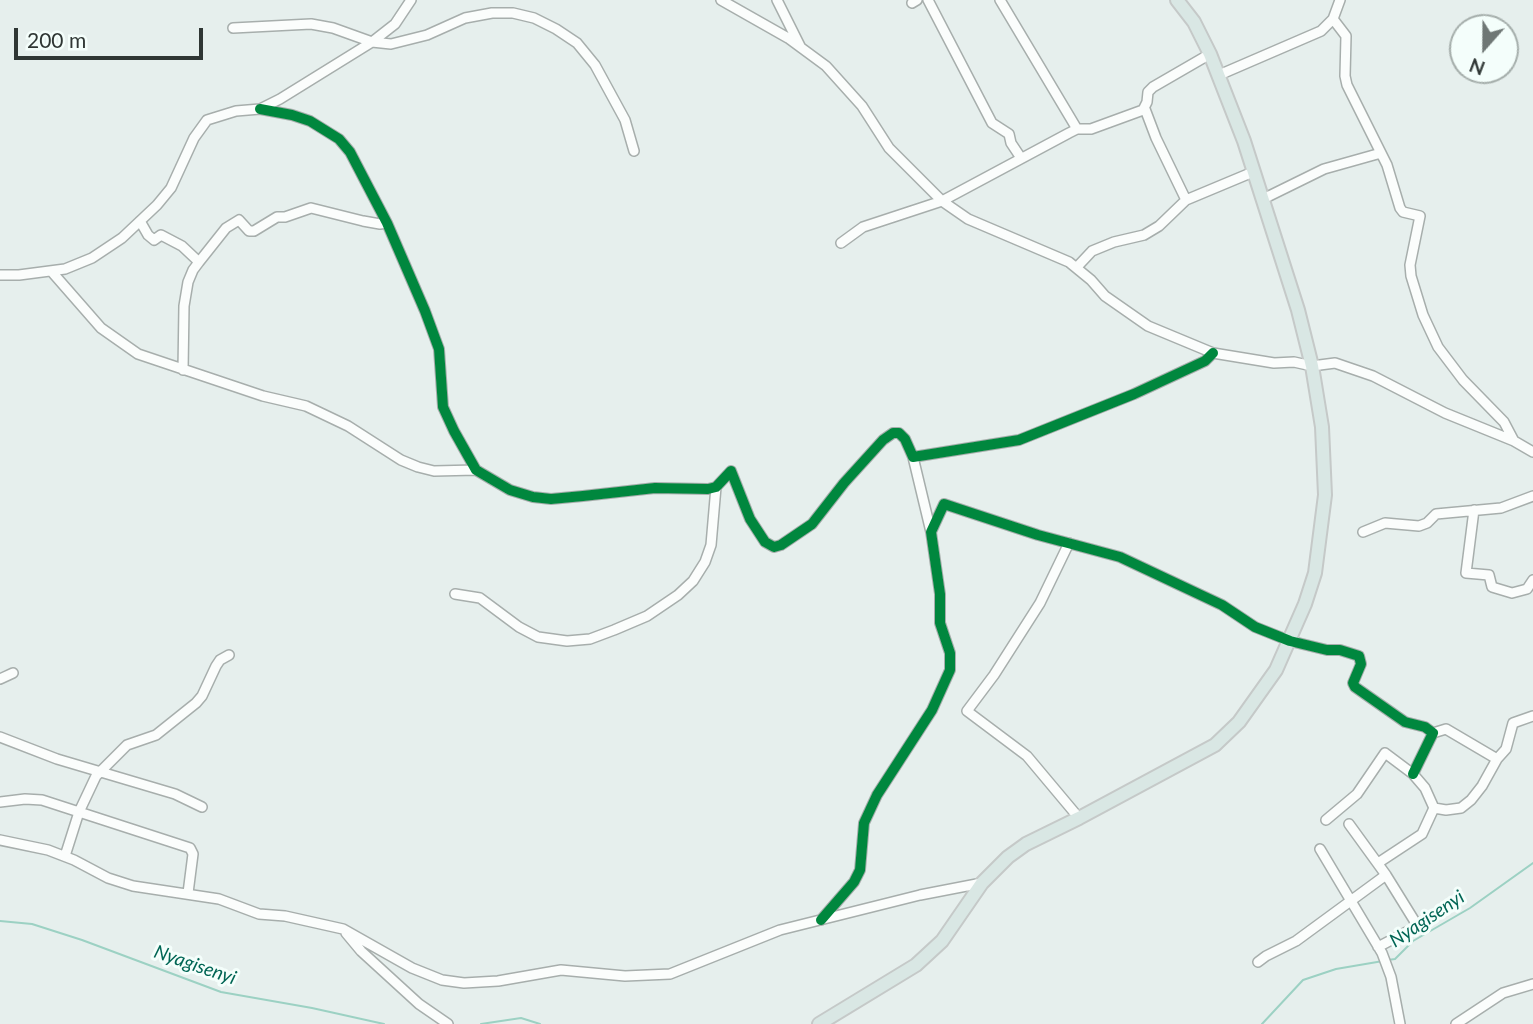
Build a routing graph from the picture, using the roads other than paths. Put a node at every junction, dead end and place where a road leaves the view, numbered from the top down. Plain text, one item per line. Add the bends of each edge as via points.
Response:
1 (411, 0) edge
2 (721, 0) edge
3 (777, 0) edge
4 (928, 0) edge
5 (1000, 0) edge
6 (1177, 0) edge
7 (1340, 0) edge
8 (1333, 19) junction
9 (233, 28) dead end
10 (372, 42) junction
11 (801, 47) junction
12 (1210, 54) junction
13 (1219, 75) junction
14 (260, 109) junction
15 (1145, 109) junction
16 (1077, 129) junction
17 (634, 151) dead end
18 (1381, 153) junction
19 (1021, 158) junction
20 (1253, 172) junction
21 (1263, 199) junction
22 (1186, 200) junction
23 (942, 201) junction
24 (140, 220) junction
25 (387, 223) junction
26 (841, 243) dead end
27 (199, 262) junction
28 (1077, 267) junction
29 (52, 272) junction
30 (0, 275) edge
31 (1213, 353) junction
32 (1312, 366) junction
33 (183, 370) junction
34 (1514, 441) junction
35 (1533, 452) edge
36 (913, 457) junction
37 (476, 470) junction
38 (716, 487) junction
39 (1533, 496) edge
40 (1474, 510) junction
41 (931, 532) junction
42 (1363, 532) dead end
43 (1069, 543) junction
44 (1533, 580) edge
45 (455, 594) dead end
46 (1290, 641) junction
47 (229, 655) dead end
48 (13, 673) dead end
49 (0, 679) edge
50 (1533, 716) edge
51 (1433, 733) junction
52 (0, 737) edge
53 (1497, 759) junction
54 (101, 771) junction
55 (1413, 774) junction
56 (0, 802) edge
57 (202, 807) dead end
58 (1434, 807) junction
59 (79, 812) junction
60 (1079, 818) junction
61 (1326, 820) dead end
62 (1349, 824) dead end
63 (0, 840) edge
64 (1320, 849) dead end
65 (65, 856) junction
66 (1378, 863) junction
67 (1386, 875) junction
68 (982, 883) junction
69 (188, 894) junction
70 (1350, 900) junction
71 (821, 920) junction
72 (343, 929) junction
73 (1378, 947) junction
74 (1258, 962) dead end
75 (1533, 984) edge
76 (448, 1024) edge
77 (819, 1024) edge
78 (1400, 1024) edge
79 (1456, 1024) edge

1 - 10 street via 395,24
2 - 11 street
3 - 11 street
4 - 19 street via 992,123 1009,134
5 - 16 street
6 - 12 main road
7 - 8 street
8 - 13 street via 1321,31
8 - 18 street via 1346,36 1347,85
9 - 10 street via 311,24
10 - 14 street
10 - 17 street via 407,41 465,18 492,13 534,18 577,43 595,65 625,120
11 - 23 street via 839,79 872,119 888,148
12 - 13 main road
12 - 15 street via 1153,87
13 - 20 main road
14 - 24 street via 206,120 171,188
14 - 25 street via 292,114 339,139
15 - 16 street via 1091,129
15 - 22 street
16 - 19 street
18 - 21 street via 1319,171
18 - 34 street via 1400,208 1420,216 1410,276 1423,315 1447,359 1504,422
19 - 23 street
20 - 21 main road
20 - 22 street
21 - 32 main road
22 - 28 street via 1159,226 1092,251
23 - 26 street via 863,228
23 - 28 street via 968,219
24 - 27 street via 154,240 161,235
24 - 29 street via 92,258
25 - 27 street via 311,208 277,217 254,231 239,220 226,228
25 - 37 street via 439,349 443,407
27 - 33 street via 192,270 184,306
28 - 31 street via 1105,296 1148,326
29 - 30 street
29 - 33 street via 101,328 124,346
31 - 32 street
31 - 36 street via 1205,361 1124,398 1019,440
32 - 34 street via 1335,363 1373,376 1444,413
32 - 46 main road via 1322,427 1325,495 1315,573
33 - 37 street via 306,406 418,467
34 - 35 street
36 - 38 street via 905,439 893,433 812,524 774,547 765,542 750,519 731,471
36 - 41 street
37 - 38 street via 510,490 551,499
38 - 45 street via 711,545 693,581 647,616 614,630 590,639 538,638 480,598
39 - 40 street via 1501,508
40 - 42 street via 1436,514 1419,526 1385,523
40 - 44 street via 1466,573 1489,575 1492,587 1512,593 1527,589
41 - 43 street via 947,503
41 - 71 street via 950,670 932,710 864,823 860,870 854,882
43 - 46 street via 1120,557
43 - 60 street via 1040,603 967,711 1027,756
46 - 51 street via 1359,656 1355,687 1405,722
46 - 60 main road via 1276,670 1239,722 1215,745
47 - 54 street via 220,660 196,703 156,735 127,745
48 - 49 street
50 - 53 street via 1513,723 1506,749
51 - 53 street via 1446,729
51 - 55 street
52 - 54 street
53 - 58 street via 1465,805 1446,810
54 - 57 street
54 - 59 street via 90,784
55 - 58 street
55 - 61 street via 1385,754 1357,794
56 - 59 street via 42,800
58 - 66 street via 1422,834
59 - 65 street
59 - 69 street via 192,850
60 - 68 main road via 1026,844
62 - 66 street
63 - 65 street
64 - 70 street
65 - 69 street via 133,886
66 - 67 street
67 - 70 street
67 - 73 street via 1416,925
68 - 71 street
68 - 77 main road via 942,941 916,965
69 - 72 street via 219,899 259,914
70 - 73 street
70 - 74 street via 1296,941
71 - 72 street via 780,930 670,974 625,976 561,970 464,983 412,968
72 - 76 street via 419,1004
73 - 78 street via 1388,967
75 - 79 street via 1503,993

